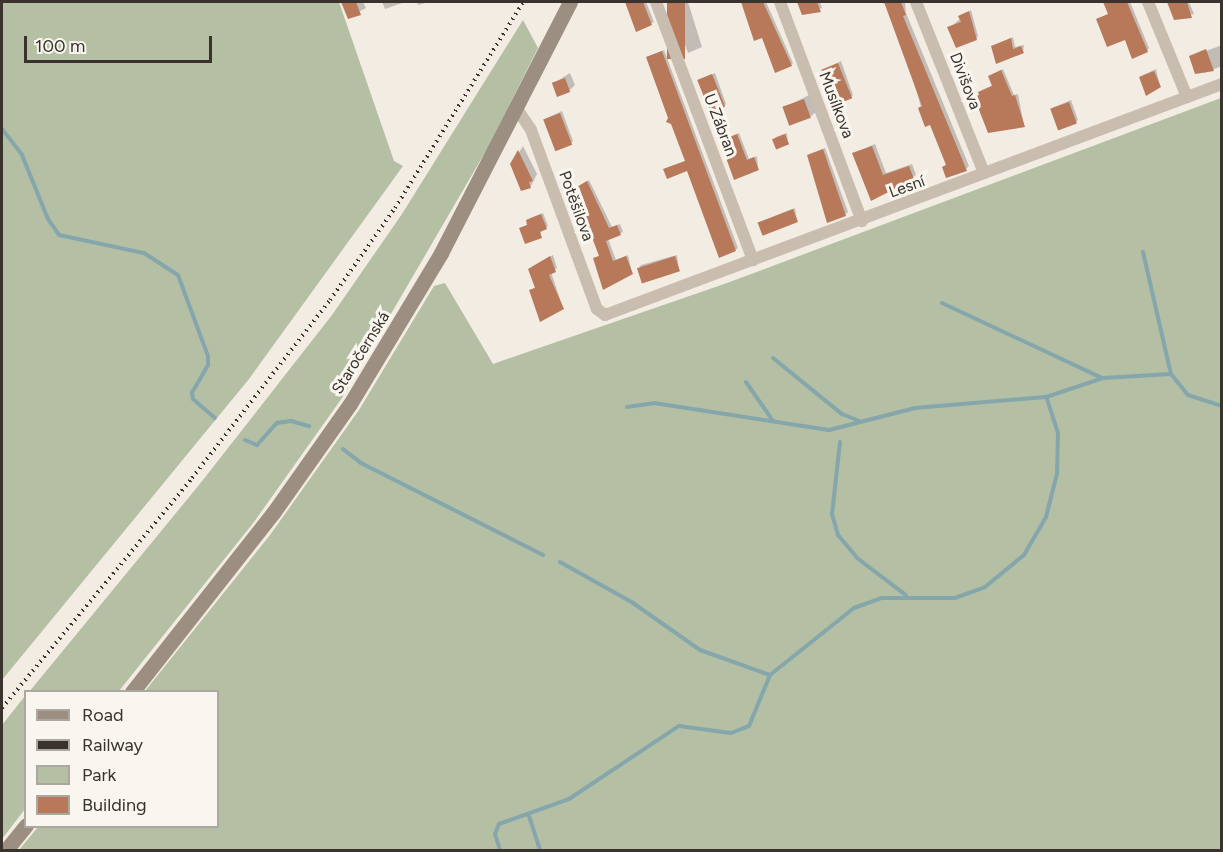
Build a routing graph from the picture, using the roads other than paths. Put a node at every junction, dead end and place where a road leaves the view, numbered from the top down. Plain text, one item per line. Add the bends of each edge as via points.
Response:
1 (570, 2) edge
2 (656, 2) edge
3 (780, 2) edge
4 (916, 2) edge
5 (1148, 2) edge
6 (1221, 84) edge
7 (1186, 98) junction
8 (517, 109) junction
9 (984, 173) junction
10 (862, 221) junction
11 (753, 260) junction
12 (602, 315) joint
13 (134, 690) edge
14 (24, 828) edge
15 (6, 850) edge

1 - 8 main road, Staročernská
2 - 11 street, U Zábran
3 - 10 street, Musílkova
4 - 9 street, Divišova
5 - 7 street
6 - 7 street, Lesní
7 - 9 street, Lesní
8 - 12 street, Potěšilova via 531,130
8 - 13 main road, Staročernská via 441,253 351,404 273,513
9 - 10 street, Lesní
10 - 11 street, Lesní
11 - 12 street, Lesní
14 - 15 main road

